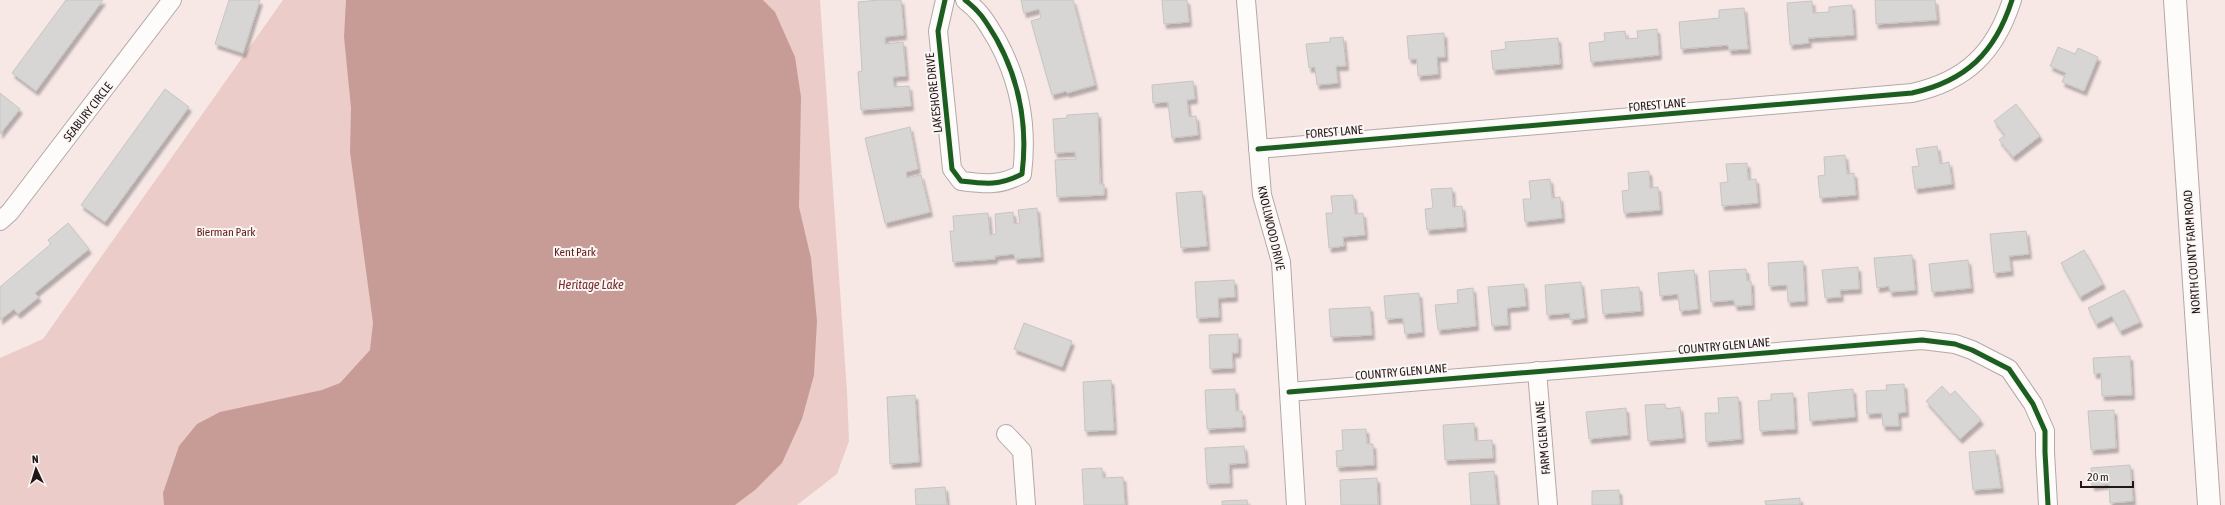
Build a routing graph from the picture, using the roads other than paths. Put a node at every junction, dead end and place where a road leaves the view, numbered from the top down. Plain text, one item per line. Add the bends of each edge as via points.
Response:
1 (172, 0) edge
2 (946, 0) edge
3 (965, 0) edge
4 (1246, 0) edge
5 (2012, 0) edge
6 (2175, 0) edge
7 (1258, 149) junction
8 (0, 221) edge
9 (1537, 371) junction
10 (1289, 392) junction
11 (1006, 434) dead end
12 (1026, 505) edge
13 (1296, 505) edge
14 (1548, 505) edge
15 (2048, 505) edge
16 (2210, 505) edge

1 - 8 street, SEABURY CIRCLE via 10,212
2 - 3 street, LAKESHORE DRIVE via 938,31 952,169 961,181 989,185 1008,181 1022,174 1022,105 1005,55 980,12
4 - 7 street, KNOLLWOOD DRIVE
5 - 7 street, FOREST LANE via 1996,39 1976,62 1943,85 1912,94
6 - 16 main road, NORTH COUNTY FARM ROAD
7 - 10 street, KNOLLWOOD DRIVE via 1262,196 1281,262
9 - 10 street, COUNTRY GLEN LANE
9 - 14 street, FARM GLEN LANE
9 - 15 street, COUNTRY GLEN LANE via 1922,340 1955,344 2009,370 2033,404 2045,431
10 - 13 street, KNOLLWOOD DRIVE
11 - 12 street via 1022,451

